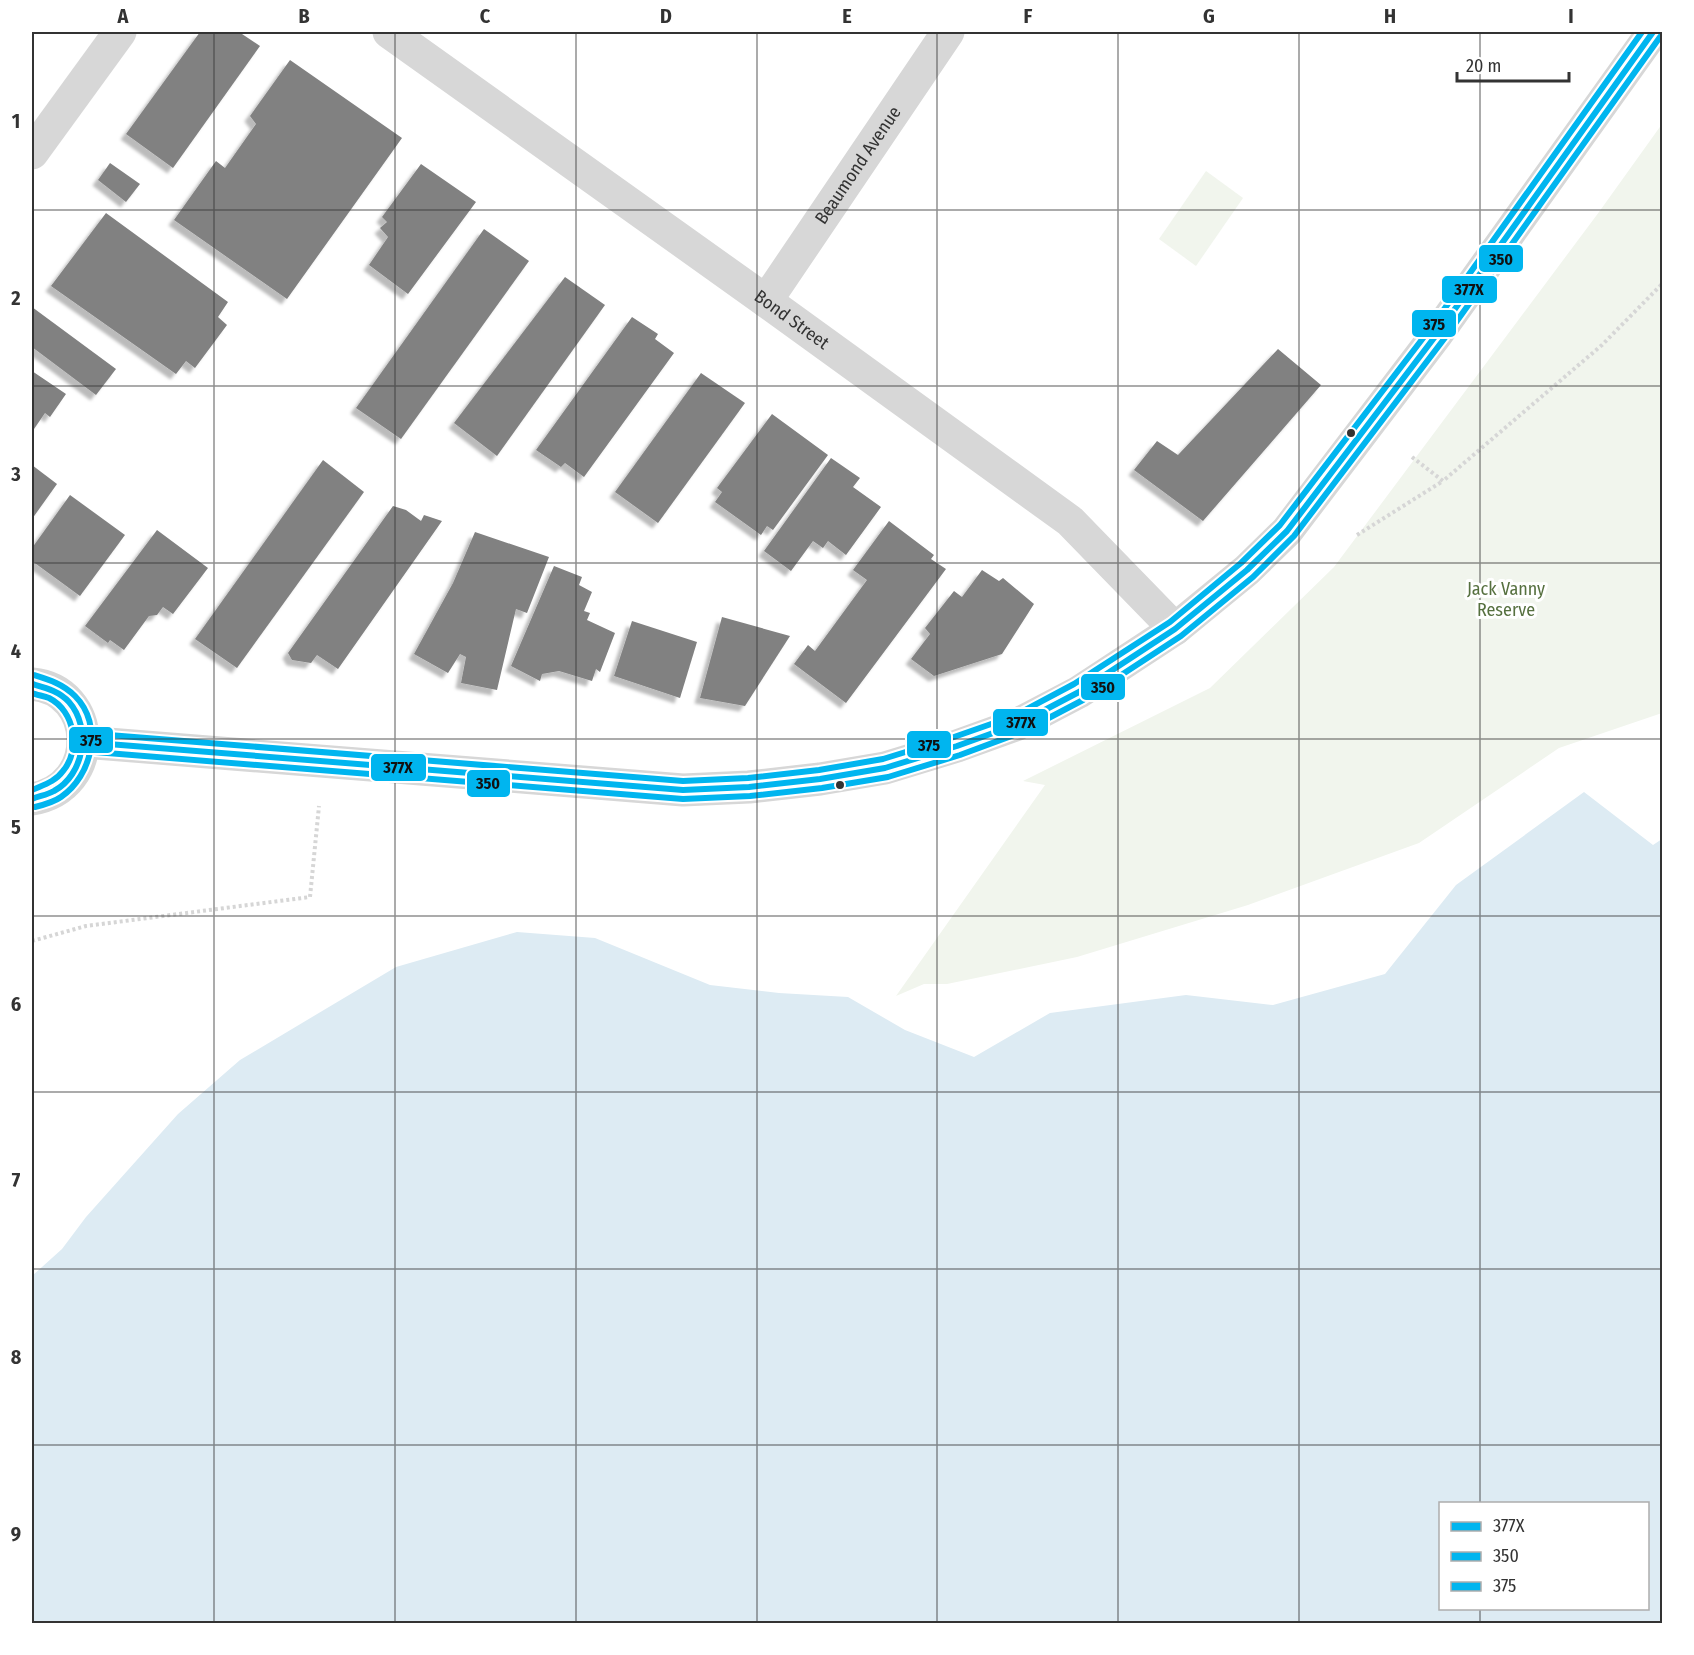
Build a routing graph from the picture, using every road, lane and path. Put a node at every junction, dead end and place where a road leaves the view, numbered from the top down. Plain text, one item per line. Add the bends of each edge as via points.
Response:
1 (120, 32) edge
2 (388, 32) edge
3 (948, 32) edge
4 (1653, 32) edge
5 (32, 153) edge
6 (1662, 284) edge
7 (766, 300) junction
8 (1413, 457) dead end
9 (1443, 481) junction
10 (1357, 535) dead end
11 (1175, 629) junction
12 (32, 684) edge
13 (83, 742) junction
14 (32, 799) edge
15 (319, 806) dead end
16 (32, 941) edge

1 - 5 street
2 - 7 street, Bond Street
3 - 7 street, Beaumond Avenue
4 - 11 street via 1437,334 1287,531
6 - 9 path via 1602,345
7 - 11 street, Bond Street via 1070,521
8 - 9 path
9 - 10 path
11 - 13 street via 1079,692 1018,724 885,768 749,787 683,790
12 - 13 street via 57,693 71,706 80,723
13 - 14 street via 81,760 72,776 59,789
15 - 16 path via 310,897 86,926

